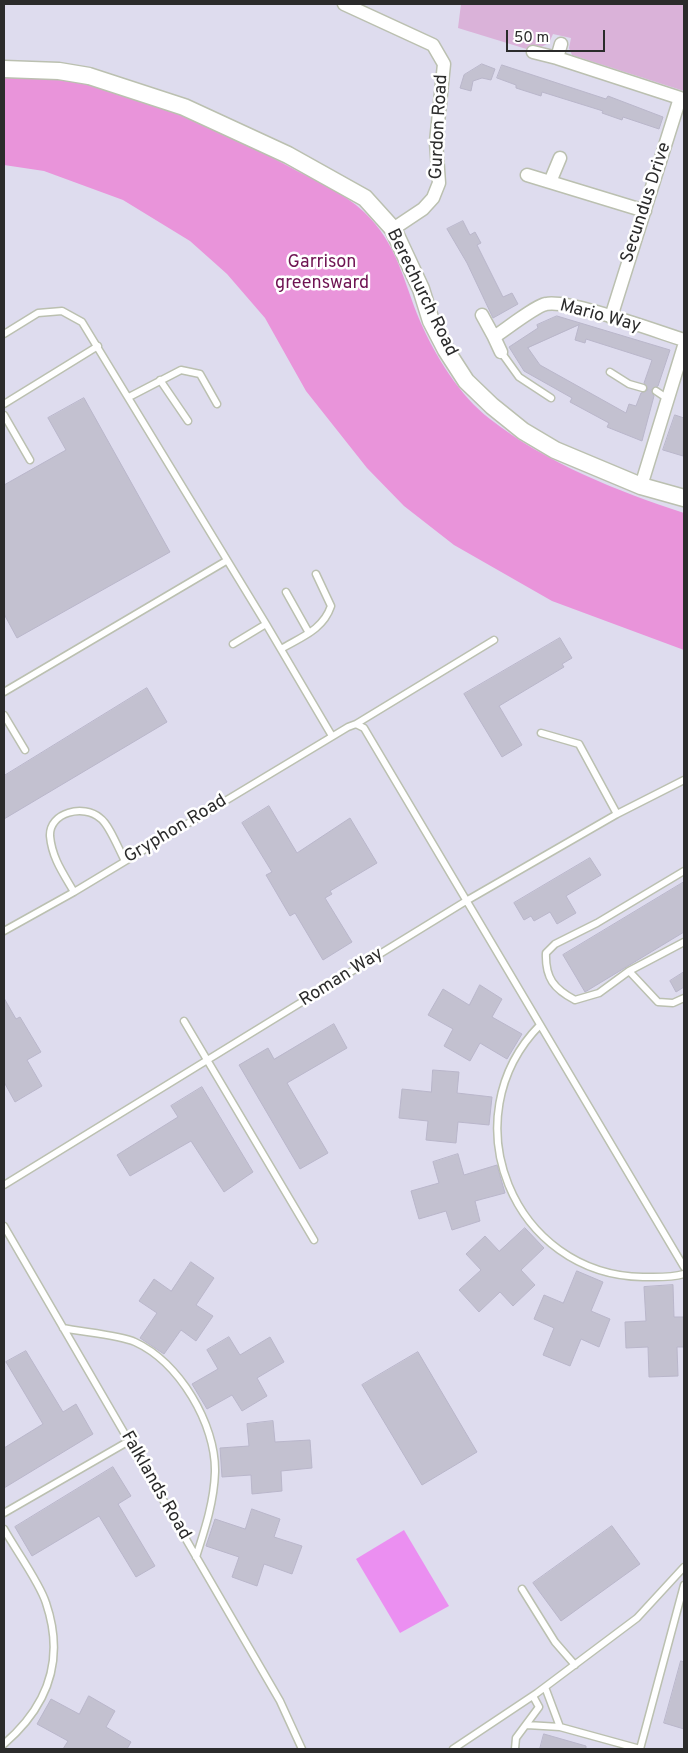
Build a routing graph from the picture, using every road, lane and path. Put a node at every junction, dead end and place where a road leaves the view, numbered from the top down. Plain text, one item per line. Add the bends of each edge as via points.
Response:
1 (344, 4) edge
2 (561, 44) dead end
3 (533, 52) dead end
4 (557, 58) junction
5 (4, 68) edge
6 (682, 99) edge
7 (560, 158) dead end
8 (527, 175) dead end
9 (550, 182) junction
10 (645, 211) junction
11 (393, 229) junction
12 (482, 315) dead end
13 (611, 317) junction
14 (4, 334) edge
15 (494, 337) junction
16 (684, 340) edge
17 (98, 346) junction
18 (684, 346) edge
19 (501, 352) joint
20 (610, 372) dead end
21 (160, 380) junction
22 (643, 388) dead end
23 (656, 391) dead end
24 (129, 397) junction
25 (550, 398) dead end
26 (668, 399) junction
27 (4, 404) edge
28 (217, 404) dead end
29 (4, 415) edge
30 (188, 422) dead end
31 (30, 460) dead end
32 (641, 486) junction
33 (684, 498) edge
34 (226, 561) junction
35 (316, 574) dead end
36 (286, 592) dead end
37 (266, 624) junction
38 (309, 632) junction
39 (494, 640) dead end
40 (233, 644) dead end
41 (280, 649) junction
42 (4, 692) edge
43 (4, 715) edge
44 (356, 724) junction
45 (541, 733) dead end
46 (332, 736) junction
47 (25, 750) dead end
48 (684, 780) edge
49 (617, 814) junction
50 (126, 861) junction
51 (684, 871) edge
52 (74, 892) junction
53 (466, 901) junction
54 (4, 931) edge
55 (684, 942) edge
56 (629, 971) junction
57 (684, 998) edge
58 (184, 1021) dead end
59 (540, 1025) junction
60 (207, 1062) junction
61 (4, 1185) edge
62 (4, 1226) edge
63 (314, 1240) dead end
64 (684, 1267) edge
65 (684, 1274) edge
66 (63, 1328) junction
67 (129, 1441) junction
68 (4, 1513) edge
69 (4, 1529) edge
70 (196, 1557) junction
71 (684, 1567) edge
72 (684, 1585) edge
73 (522, 1589) dead end
74 (575, 1664) junction
75 (545, 1687) junction
76 (533, 1696) junction
77 (526, 1725) junction
78 (560, 1727) junction
79 (4, 1744) edge
80 (302, 1749) edge
81 (453, 1749) edge
82 (516, 1749) edge
83 (640, 1749) edge

1 - 11 street, Gurdon Road via 433,45 444,64 436,142 439,183 423,210
2 - 4 street
3 - 4 street, Secundus Drive
4 - 6 street, Secundus Drive
5 - 11 street, Berechurch Road via 89,76 184,107 271,146 337,181 365,198
6 - 10 street, Secundus Drive
7 - 9 street
8 - 9 street
9 - 10 street
10 - 13 street, Secundus Drive
11 - 32 street, Berechurch Road via 432,321 466,381 523,431 572,458
12 - 15 street
13 - 15 street, Mario Way via 559,304 545,304
13 - 16 street, Mario Way
14 - 17 lane via 38,313 62,311 82,322
15 - 19 street
17 - 24 lane
17 - 27 lane
18 - 26 street
19 - 25 lane via 519,377
20 - 22 lane
21 - 24 lane
21 - 28 lane via 181,370 200,374
21 - 30 lane
23 - 26 lane
24 - 34 lane
26 - 32 street
29 - 31 lane
32 - 33 street, Berechurch Road
34 - 37 lane
34 - 42 lane
35 - 38 lane via 331,606 327,618
36 - 38 lane
37 - 40 lane
37 - 41 lane
38 - 41 lane
39 - 44 lane
41 - 46 lane
43 - 47 lane
44 - 46 lane, Gryphon Road
44 - 53 lane via 364,728
45 - 49 lane via 579,744
46 - 50 lane, Gryphon Road
48 - 49 lane, Roman Way
49 - 53 lane, Roman Way
50 - 52 lane, Gryphon Road
50 - 52 lane via 100,818 83,810 68,811 50,833 53,857
51 - 56 lane via 597,924 555,944 546,954 546,969 558,991 575,1000 599,993
52 - 54 lane, Gryphon Road
53 - 59 lane
53 - 60 lane, Roman Way
55 - 56 lane
56 - 57 lane via 658,1002 673,1003
58 - 60 lane
59 - 64 lane
59 - 65 lane via 526,1039 507,1072 497,1107 497,1139 503,1173 516,1203 557,1249 590,1268 623,1277 671,1278
60 - 61 lane, Roman Way
60 - 63 lane
62 - 66 lane, Falklands Road
66 - 67 lane, Falklands Road
66 - 70 lane via 134,1342 169,1366 188,1387 210,1434 215,1470 211,1510
67 - 68 lane
67 - 70 lane, Falklands Road
69 - 79 lane via 46,1601 56,1647 45,1695 22,1728
70 - 80 lane, Falklands Road via 280,1701
71 - 74 lane via 637,1618
72 - 83 lane
73 - 74 lane via 555,1642
74 - 75 lane
75 - 76 lane
75 - 78 lane
76 - 77 lane via 539,1707
76 - 81 lane
77 - 78 lane
77 - 82 lane via 516,1738
78 - 83 lane

